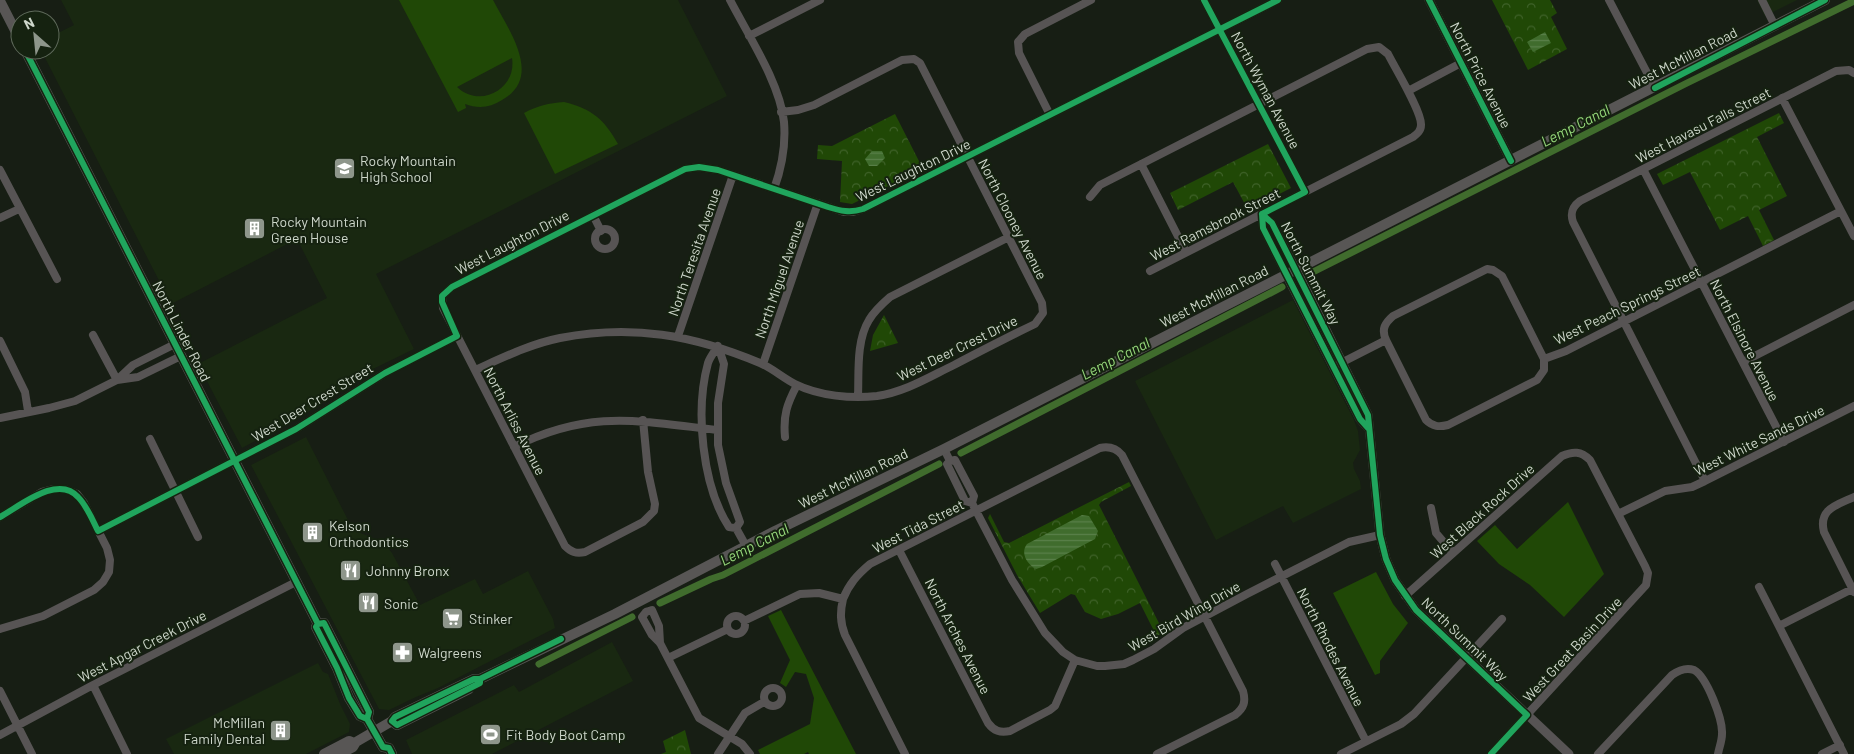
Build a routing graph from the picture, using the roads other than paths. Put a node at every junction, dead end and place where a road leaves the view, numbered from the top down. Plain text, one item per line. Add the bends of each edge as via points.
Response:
1 (730, 0) edge
2 (820, 0) edge
3 (1091, 0) edge
4 (1204, 0) edge
5 (1278, 0) edge
6 (1429, 0) edge
7 (1609, 0) edge
8 (1762, 0) edge
9 (1825, 0) edge
10 (0, 1) edge
11 (1081, 2) edge
12 (10, 20) edge
13 (1775, 26) junction
14 (1219, 30) junction
15 (749, 36) junction
16 (30, 60) edge
17 (1462, 63) junction
18 (1851, 72) edge
19 (1655, 88) junction
20 (1408, 91) junction
21 (1782, 98) junction
22 (1259, 103) junction
23 (781, 112) junction
24 (1050, 115) junction
25 (968, 157) junction
26 (1511, 160) junction
27 (1141, 164) junction
28 (1643, 169) junction
29 (0, 170) edge
30 (733, 175) junction
31 (774, 189) junction
32 (1305, 192) junction
33 (1090, 197) dead end
34 (818, 203) junction
35 (19, 209) junction
36 (1841, 211) junction
37 (1262, 214) junction
38 (593, 215) junction
39 (0, 218) edge
40 (601, 231) dead end
41 (1854, 236) edge
42 (1009, 237) junction
43 (1186, 252) junction
44 (1150, 271) dead end
45 (1291, 272) junction
46 (57, 279) dead end
47 (1702, 283) junction
48 (442, 296) joint
49 (1854, 305) edge
50 (1043, 313) joint
51 (1623, 323) junction
52 (93, 335) dead end
53 (458, 336) junction
54 (678, 336) junction
55 (1386, 340) junction
56 (0, 341) edge
57 (174, 344) junction
58 (718, 346) junction
59 (181, 356) junction
60 (1544, 359) junction
61 (1743, 362) junction
62 (762, 364) junction
63 (1338, 364) junction
64 (475, 370) junction
65 (117, 380) junction
66 (797, 385) junction
67 (858, 396) junction
68 (1854, 406) edge
69 (28, 411) junction
70 (0, 418) edge
71 (643, 420) junction
72 (702, 428) junction
73 (717, 430) junction
74 (785, 437) dead end
75 (150, 439) dead end
76 (1784, 442) junction
77 (514, 447) junction
78 (944, 449) junction
79 (235, 461) junction
80 (1705, 481) junction
81 (176, 491) junction
82 (1854, 497) edge
83 (1431, 508) dead end
84 (976, 511) junction
85 (1618, 514) junction
86 (0, 517) edge
87 (736, 528) junction
88 (98, 531) junction
89 (1380, 535) junction
90 (198, 538) dead end
91 (746, 546) junction
92 (899, 550) junction
93 (1453, 553) junction
94 (1275, 564) dead end
95 (1281, 577) junction
96 (296, 582) junction
97 (1759, 587) dead end
98 (1853, 589) edge
99 (1405, 596) junction
100 (843, 599) junction
101 (641, 601) junction
102 (646, 612) junction
103 (1205, 616) junction
104 (1502, 619) dead end
105 (744, 621) junction
106 (1779, 626) junction
107 (728, 629) junction
108 (0, 630) edge
109 (660, 643) junction
110 (668, 658) junction
111 (1466, 658) junction
112 (1075, 660) junction
113 (93, 685) junction
114 (0, 692) edge
115 (764, 702) dead end
116 (1527, 715) junction
117 (18, 726) junction
118 (374, 732) junction
119 (0, 735) edge
120 (728, 736) junction
121 (1366, 741) junction
122 (354, 743) junction
123 (1840, 745) junction
124 (381, 751) edge
125 (32, 754) edge
126 (127, 754) edge
127 (324, 754) edge
128 (340, 754) edge
129 (392, 754) edge
130 (718, 754) edge
131 (750, 754) edge
132 (906, 754) edge
133 (1158, 754) edge
134 (1341, 754) edge
135 (1491, 754) edge
136 (1569, 754) edge
137 (1598, 754) edge
138 (1718, 754) edge
139 (1822, 754) edge
140 (1844, 754) edge

1 - 15 street
2 - 15 street
3 - 11 street
4 - 14 street, North Wyman Avenue
5 - 14 street, West Laughton Drive
6 - 17 street, North Price Avenue
7 - 19 street
8 - 13 street
9 - 13 main road, West McMillan Road
10 - 12 main road
11 - 24 street via 1025,34 1018,42 1019,53
13 - 19 main road, West McMillan Road
14 - 22 street, North Wyman Avenue
14 - 24 street, West Laughton Drive
15 - 23 street via 774,87
16 - 57 main road, North Linder Road
17 - 20 street
17 - 26 street, North Price Avenue
18 - 21 street, West Havasu Falls Street via 1836,71
19 - 26 main road, West McMillan Road
20 - 22 street via 1388,54 1379,47 1367,49
20 - 32 street, West Ramsbrook Street via 1420,116 1421,128 1413,138
21 - 28 street, West Havasu Falls Street
21 - 36 street
22 - 27 street
22 - 32 street, North Wyman Avenue
23 - 25 street, North Clooney Avenue via 814,105 902,60 914,59 923,68
23 - 31 street via 784,120 782,166
24 - 25 street, West Laughton Drive
25 - 34 street, West Laughton Drive via 864,209 844,212
25 - 42 street, North Clooney Avenue
26 - 45 main road, West McMillan Road
27 - 33 street via 1100,185
27 - 43 street
28 - 47 street, North Elsinore Avenue
28 - 51 street, West Havasu Falls Street via 1580,201 1572,209 1571,216
29 - 35 street
30 - 31 street, West Laughton Drive
30 - 38 street, West Laughton Drive via 699,167 685,169
30 - 54 street, North Teresita Avenue
31 - 34 street, West Laughton Drive
32 - 37 street, West Ramsbrook Street
34 - 62 street, North Miguel Avenue
35 - 39 street
35 - 46 street
36 - 41 street
36 - 47 street, West Peach Springs Street
37 - 43 street, West Ramsbrook Street
37 - 45 street, North Summit Way via 1263,228
38 - 40 street
38 - 48 street, West Laughton Drive via 452,287
42 - 50 street, North Clooney Avenue via 1042,303
42 - 67 street via 890,297 878,308 863,337
43 - 44 street, West Ramsbrook Street
45 - 63 street, North Summit Way
45 - 78 main road, West McMillan Road
47 - 51 street, West Peach Springs Street
47 - 61 street, North Elsinore Avenue
48 - 53 street, North Arliss Avenue via 443,308
49 - 61 street
50 - 67 street, West Deer Crest Drive via 1035,324 910,387 892,393
51 - 60 street, West Peach Springs Street
51 - 80 street
52 - 65 street
53 - 64 street, North Arliss Avenue
53 - 79 street, West Deer Crest Street via 385,373 296,429
54 - 58 street, West Deer Crest Drive
54 - 64 street, West Deer Crest Drive via 635,332 559,338
55 - 60 street, West Peach Springs Street via 1426,420 1437,427 1448,425 1537,380 1544,370
55 - 60 street via 1384,328 1393,316 1481,271 1493,270 1502,276
55 - 63 street
56 - 69 street via 25,392
57 - 59 main road, North Linder Road
57 - 65 street via 133,365
58 - 62 street, West Deer Crest Drive
58 - 72 street via 709,361 704,385
58 - 73 street via 724,364
59 - 65 street via 138,377
59 - 79 main road, North Linder Road
61 - 76 street, North Elsinore Avenue
62 - 66 street, West Deer Crest Drive
63 - 89 street, North Summit Way via 1368,415
64 - 77 street, North Arliss Avenue
65 - 69 street via 75,401
66 - 67 street, West Deer Crest Drive via 835,395
66 - 74 street via 786,406
68 - 76 street, West White Sands Drive
69 - 70 street
71 - 72 street
71 - 77 street via 577,424
71 - 77 street, North Arliss Avenue via 654,511 643,522 585,552 574,553 565,546
72 - 73 street
72 - 87 street via 713,488 723,517 729,527
73 - 87 street via 726,483 740,522
75 - 81 street
76 - 80 street, West White Sands Drive
78 - 84 street via 950,461 947,464 966,501 972,503
78 - 91 main road, West McMillan Road
79 - 81 street, West Deer Crest Street
79 - 96 main road, North Linder Road
80 - 85 street, West White Sands Drive via 1692,487 1665,491
81 - 88 street, West Deer Crest Street
81 - 90 street
82 - 98 street via 1829,509 1822,524
83 - 93 street via 1436,533
84 - 92 street, West Tida Street
84 - 103 street, West Tida Street via 1100,448 1113,448 1122,455
84 - 112 street via 1012,580 1045,633
85 - 93 street, West Black Rock Drive via 1590,460 1578,452 1570,452
85 - 116 street, West Great Basin Drive via 1645,566 1648,580 1643,590
86 - 88 street via 42,492 65,489 77,494
87 - 91 street
88 - 108 street via 110,560 109,572 103,582 94,590 43,616
89 - 95 street, West Bird Wing Drive via 1350,542
89 - 99 street, North Summit Way via 1386,559
91 - 101 main road, West McMillan Road
92 - 100 street, West Tida Street via 856,575
92 - 112 street, North Arches Avenue via 988,723 997,731 1010,731 1055,706
93 - 99 street, West Black Rock Drive
94 - 95 street, North Rhodes Avenue
95 - 103 street, West Bird Wing Drive
95 - 121 street, North Rhodes Avenue
96 - 113 street, West Apgar Creek Drive
96 - 118 main road, North Linder Road via 318,624 324,623 369,712 367,719
97 - 106 street
98 - 106 street
99 - 111 street, North Summit Way
100 - 105 street via 820,593 800,594
100 - 132 street via 841,626
101 - 102 street
101 - 118 main road, West McMillan Road via 480,679 424,702
102 - 109 street via 642,617
102 - 109 street via 652,610 659,626
103 - 112 street, West Bird Wing Drive via 1124,664 1096,666
103 - 133 street via 1244,691 1244,705 1235,715
104 - 111 street
105 - 107 street via 744,627 738,633
105 - 107 street via 732,616 727,623
106 - 123 street
107 - 110 street
109 - 110 street
110 - 120 street via 699,718
111 - 116 street, North Summit Way
111 - 121 street via 1414,714
113 - 117 street, West Apgar Creek Drive
113 - 126 street
114 - 117 street
115 - 120 street via 745,713
116 - 135 street, West Great Basin Drive
116 - 136 street, North Summit Way
117 - 119 street, West Apgar Creek Drive
117 - 125 street
118 - 122 main road, West McMillan Road
118 - 124 main road, North Linder Road
120 - 130 street
120 - 131 street via 742,744
121 - 134 street
122 - 127 main road, West McMillan Road via 349,741
122 - 128 main road, West McMillan Road via 353,747
123 - 139 street
123 - 140 street
124 - 129 main road, North Linder Road via 389,748
137 - 138 street via 1672,675 1688,668 1702,678 1718,709 1722,735

